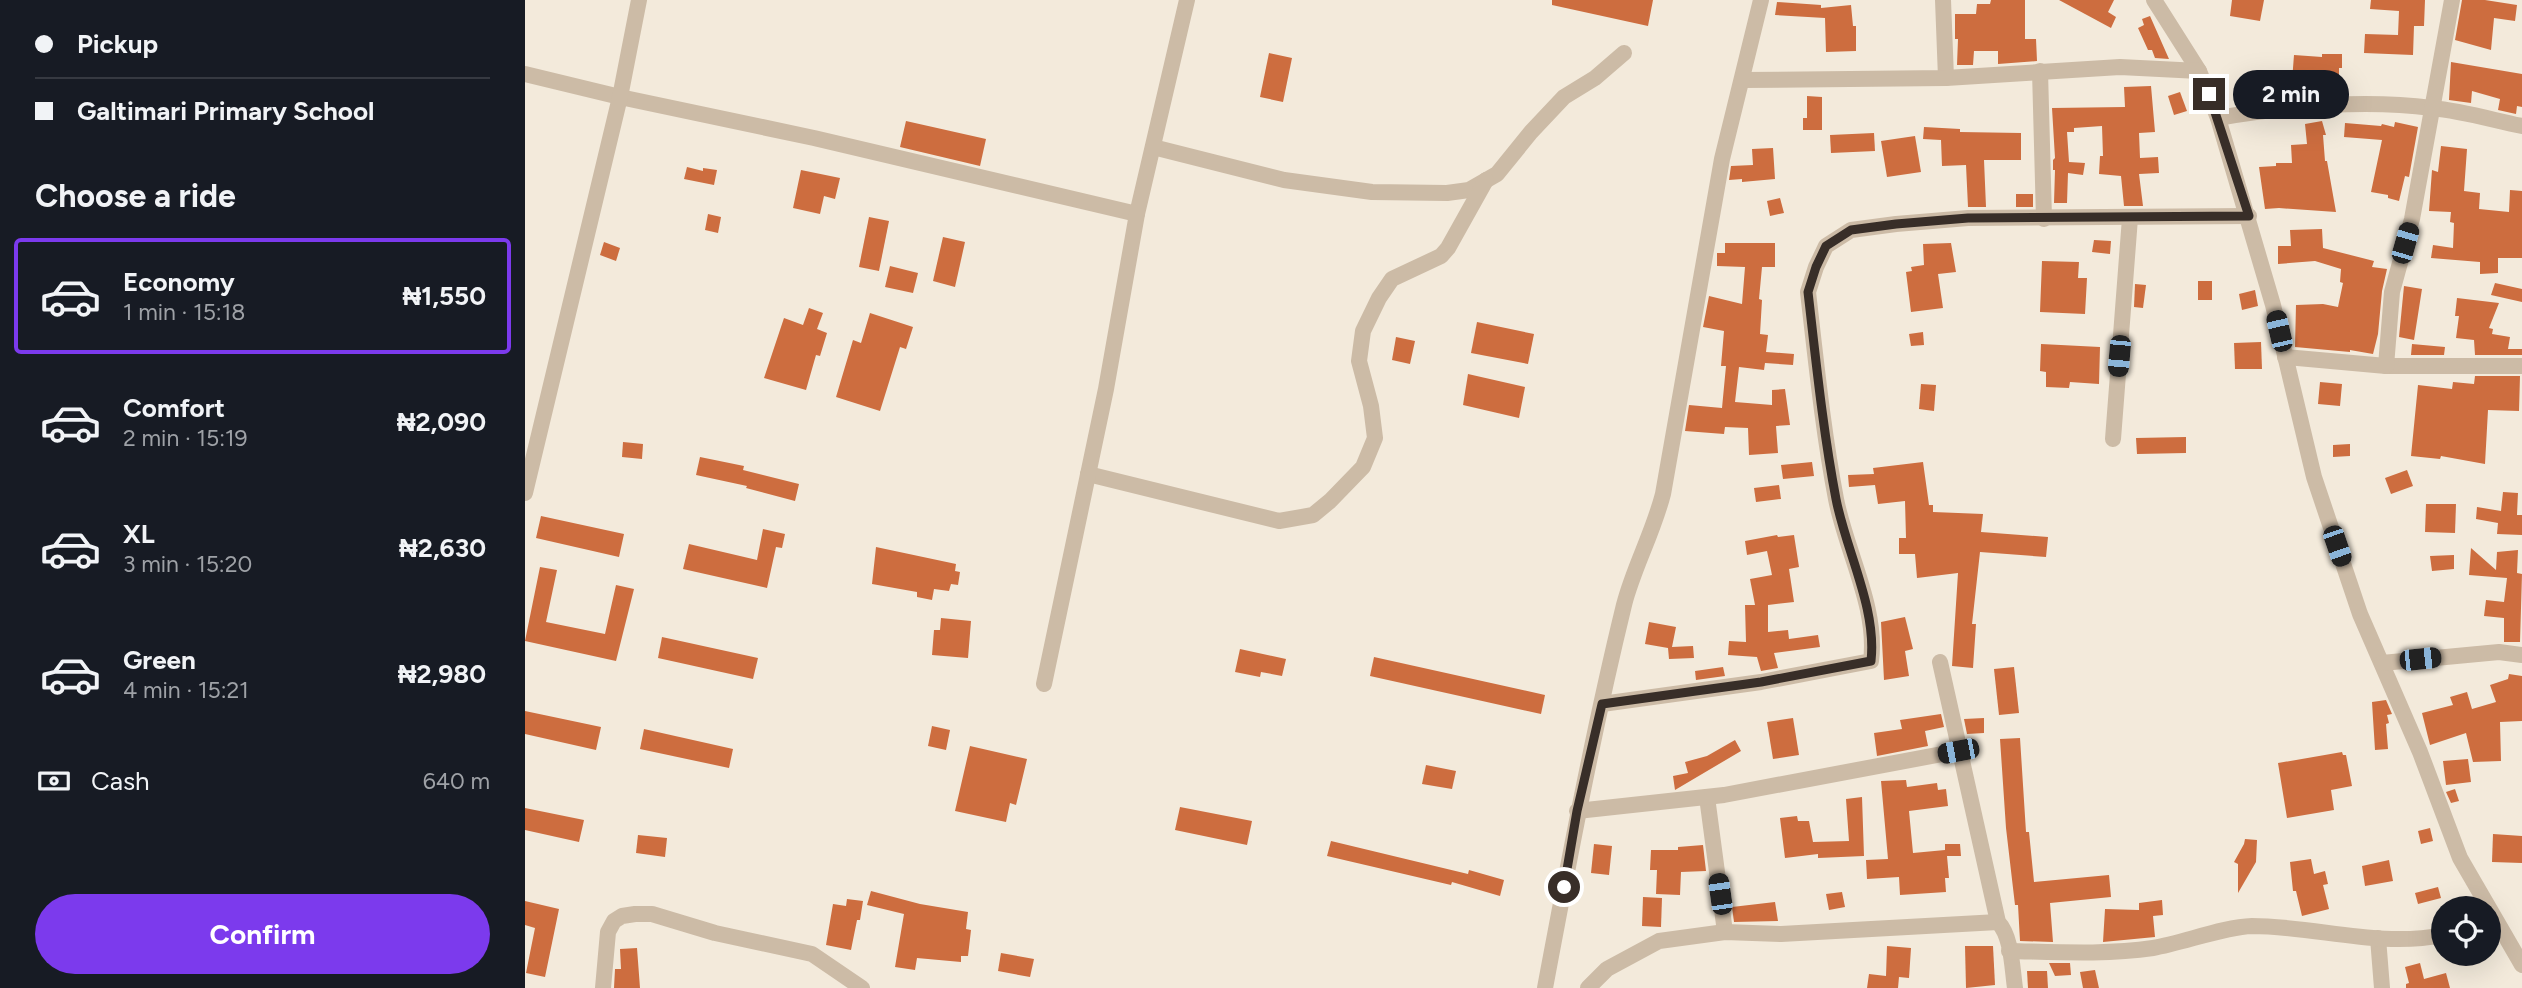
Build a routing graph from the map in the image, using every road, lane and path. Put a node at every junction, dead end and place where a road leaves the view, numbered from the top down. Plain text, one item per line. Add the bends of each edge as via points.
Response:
1 (639, 0) edge
2 (1187, 0) edge
3 (1761, 0) edge
4 (1943, 0) edge
5 (2154, 0) edge
6 (2452, 0) edge
7 (1624, 53) dead end
8 (2040, 71) junction
9 (2199, 71) junction
10 (525, 74) edge
11 (1946, 78) junction
12 (1742, 80) junction
13 (620, 97) junction
14 (2434, 108) junction
15 (2218, 117) junction
16 (2522, 126) edge
17 (1153, 147) junction
18 (1486, 180) junction
19 (1137, 214) junction
20 (2249, 216) junction
21 (2130, 218) junction
22 (2044, 219) junction
23 (2285, 357) junction
24 (2386, 366) junction
25 (2522, 366) edge
26 (2113, 439) dead end
27 (1088, 474) junction
28 (525, 494) edge
29 (2522, 656) edge
30 (1940, 662) dead end
31 (2382, 663) junction
32 (1044, 684) dead end
33 (1602, 704) junction
34 (1958, 751) junction
35 (1707, 797) junction
36 (1577, 811) junction
37 (2479, 896) edge
38 (1998, 922) junction
39 (1725, 932) junction
40 (2501, 936) edge
41 (2431, 937) edge
42 (2378, 939) junction
43 (2009, 951) junction
44 (2522, 965) edge
45 (603, 988) edge
46 (862, 988) edge
47 (1545, 988) edge
48 (1588, 988) edge
49 (2015, 988) edge
50 (2382, 988) edge

1 - 13 street
2 - 17 street
3 - 12 street
4 - 11 street
5 - 9 street
6 - 14 street
7 - 18 street via 1564,97 1497,174
8 - 9 street via 2120,66
8 - 11 street
8 - 22 street
9 - 15 street
10 - 13 street
11 - 12 street
12 - 33 street via 1722,159 1663,494 1625,601
13 - 19 street
13 - 28 street
14 - 15 street via 2280,107
14 - 16 street
14 - 24 street via 2392,292
15 - 20 street
17 - 18 street via 1284,180 1372,192 1447,193 1469,190
17 - 19 street
18 - 27 street via 1441,256 1392,279 1378,298 1363,331 1359,361 1375,438 1363,467 1313,515 1279,521
19 - 27 street
20 - 21 street
20 - 23 street
21 - 22 street
21 - 26 street
22 - 33 street via 1968,218 1851,230 1826,246 1816,267 1808,292 1823,412 1836,502 1866,604 1871,661
23 - 24 street
23 - 31 street via 2313,477 2360,614
24 - 25 street
27 - 32 street
29 - 31 street via 2499,652
30 - 34 street
31 - 37 street
33 - 36 street
34 - 35 street
34 - 38 street
35 - 36 street
35 - 39 street
36 - 47 street
38 - 39 street via 1781,934
38 - 43 street
39 - 48 street via 1659,941 1607,969
40 - 44 street
41 - 42 street
42 - 43 street via 2248,926 2151,948
42 - 50 street
43 - 49 street
45 - 46 street via 608,932 614,921 652,914 813,954

